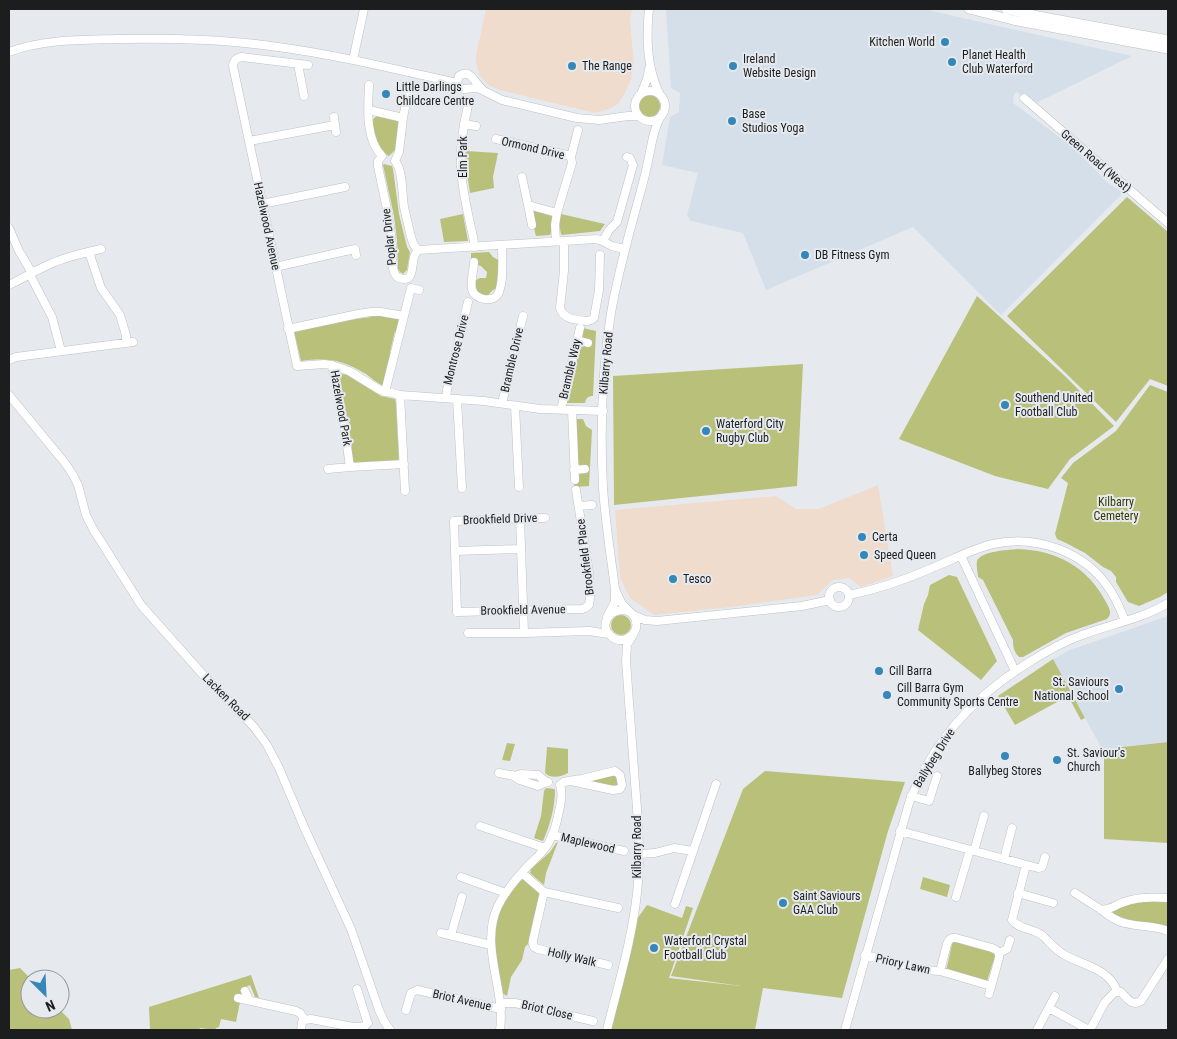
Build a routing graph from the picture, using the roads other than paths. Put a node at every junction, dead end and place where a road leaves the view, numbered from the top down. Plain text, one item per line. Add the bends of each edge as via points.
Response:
1 (364, 9) edge
2 (649, 9) edge
3 (969, 9) edge
4 (1006, 9) edge
5 (1168, 40) edge
6 (1168, 49) edge
7 (9, 52) edge
8 (353, 60) junction
9 (650, 62) junction
10 (298, 64) junction
11 (308, 65) dead end
12 (472, 78) junction
13 (457, 83) junction
14 (369, 85) dead end
15 (467, 89) junction
16 (408, 92) dead end
17 (485, 92) junction
18 (640, 94) junction
19 (304, 96) dead end
20 (662, 97) junction
21 (1024, 98) dead end
22 (635, 101) junction
23 (468, 106) dead end
24 (369, 110) junction
25 (662, 114) junction
26 (640, 117) junction
27 (403, 118) junction
28 (616, 118) junction
29 (464, 124) junction
30 (335, 125) dead end
31 (476, 126) dead end
32 (578, 130) dead end
33 (496, 139) dead end
34 (652, 141) junction
35 (249, 142) junction
36 (382, 156) junction
37 (571, 157) junction
38 (627, 157) dead end
39 (395, 161) junction
40 (522, 177) dead end
41 (345, 187) dead end
42 (262, 204) junction
43 (528, 205) junction
44 (557, 213) junction
45 (1168, 223) edge
46 (532, 225) dead end
47 (9, 228) edge
48 (560, 241) junction
49 (603, 241) junction
50 (502, 245) junction
51 (475, 247) junction
52 (101, 249) dead end
53 (355, 249) dead end
54 (624, 249) junction
55 (418, 250) junction
56 (89, 252) junction
57 (600, 255) dead end
58 (474, 262) dead end
59 (275, 266) junction
60 (31, 274) junction
61 (9, 285) edge
62 (411, 288) dead end
63 (468, 302) dead end
64 (404, 316) junction
65 (523, 316) dead end
66 (580, 328) dead end
67 (288, 329) junction
68 (577, 340) junction
69 (588, 343) dead end
70 (61, 352) junction
71 (9, 360) edge
72 (332, 365) junction
73 (385, 392) junction
74 (9, 395) edge
75 (400, 395) junction
76 (446, 398) junction
77 (457, 399) junction
78 (502, 404) junction
79 (515, 406) junction
80 (561, 410) junction
81 (572, 410) junction
82 (603, 411) junction
83 (404, 464) junction
84 (350, 467) junction
85 (328, 469) dead end
86 (585, 469) dead end
87 (574, 470) junction
88 (574, 480) dead end
89 (519, 486) dead end
90 (462, 488) dead end
91 (576, 490) dead end
92 (405, 491) dead end
93 (592, 505) dead end
94 (579, 506) junction
95 (520, 518) junction
96 (545, 518) dead end
97 (521, 549) junction
98 (455, 551) junction
99 (961, 556) junction
100 (615, 589) junction
101 (849, 595) junction
102 (830, 600) junction
103 (1168, 603) edge
104 (587, 606) joint
105 (524, 611) junction
106 (631, 613) junction
107 (607, 619) junction
108 (657, 621) junction
109 (1125, 621) junction
110 (589, 631) junction
111 (468, 633) dead end
112 (524, 633) junction
113 (634, 633) junction
114 (610, 635) junction
115 (626, 661) junction
116 (1015, 671) junction
117 (499, 773) dead end
118 (936, 776) dead end
119 (568, 781) junction
120 (716, 784) dead end
121 (560, 785) junction
122 (911, 796) junction
123 (984, 816) dead end
124 (480, 826) dead end
125 (1012, 828) dead end
126 (900, 832) junction
127 (552, 835) junction
128 (545, 848) junction
129 (972, 850) junction
130 (624, 851) dead end
131 (693, 851) junction
132 (639, 854) junction
133 (1045, 857) dead end
134 (1004, 859) junction
135 (1026, 865) junction
136 (522, 872) junction
137 (461, 878) dead end
138 (544, 892) junction
139 (1075, 892) dead end
140 (506, 893) junction
141 (1018, 893) junction
142 (462, 897) dead end
143 (956, 897) dead end
144 (1168, 898) edge
145 (1054, 903) dead end
146 (675, 904) dead end
147 (618, 908) dead end
148 (1100, 909) junction
149 (1168, 931) edge
150 (441, 933) dead end
151 (451, 935) junction
152 (1010, 940) dead end
153 (491, 945) junction
154 (999, 953) junction
155 (866, 955) junction
156 (1168, 959) edge
157 (608, 965) dead end
158 (940, 972) junction
159 (991, 986) junction
160 (357, 989) dead end
161 (245, 991) dead end
162 (1117, 991) junction
163 (989, 994) dead end
164 (1056, 996) dead end
165 (238, 998) dead end
166 (249, 1000) junction
167 (501, 1006) junction
168 (1049, 1008) junction
169 (406, 1010) dead end
170 (305, 1020) junction
171 (594, 1021) dead end
172 (301, 1030) edge
173 (390, 1030) edge
174 (500, 1030) edge
175 (607, 1030) edge
176 (845, 1030) edge
177 (1037, 1030) edge
178 (1089, 1030) edge

1 - 8 street
2 - 9 street
3 - 6 main road
4 - 5 main road
7 - 8 street via 66,40 183,40 277,47
8 - 13 street
9 - 18 street
9 - 20 street via 653,79
10 - 11 street
10 - 19 street
10 - 35 street, Hazelwood Avenue via 242,57 233,62
12 - 13 street via 462,73
12 - 15 street
12 - 17 street
13 - 15 street
14 - 24 street, Poplar Drive
15 - 17 street via 478,88
16 - 27 street, Poplar Drive
17 - 28 street via 573,118
18 - 20 street via 654,92
18 - 22 street
20 - 25 street via 665,104
21 - 45 street, Green Road (West)
22 - 26 street
22 - 28 street
23 - 29 street, Elm Park
24 - 27 street
24 - 36 street, Poplar Drive via 372,141
25 - 26 street via 653,121
25 - 34 street, Kilbarry Road
26 - 28 street
26 - 34 street via 649,128
27 - 39 street, Poplar Drive
29 - 31 street
29 - 51 street, Elm Park via 461,166
30 - 35 street
32 - 37 street, Ormond Drive
33 - 37 street, Ormond Drive
34 - 54 street, Kilbarry Road
35 - 42 street, Hazelwood Avenue
36 - 39 street
36 - 55 street, Poplar Drive via 378,166 392,240 393,270 397,277 408,278
37 - 44 street, Ormond Drive
38 - 49 street via 633,166 617,222
39 - 55 street, Poplar Drive via 399,168 408,226
40 - 43 street
41 - 42 street
42 - 59 street, Hazelwood Avenue
43 - 44 street
43 - 46 street
44 - 48 street, Ormond Drive via 555,225
47 - 60 street
48 - 49 street
48 - 50 street
48 - 57 street, Ormond Drive via 564,270 560,308 566,317 588,321 594,318
49 - 54 street
50 - 51 street
50 - 58 street via 500,291 494,299 475,294 472,287 478,273
51 - 55 street
52 - 56 street
53 - 59 street
54 - 82 street, Kilbarry Road via 608,331
56 - 60 street via 58,261
56 - 70 street via 101,288 120,315 129,342
59 - 67 street, Hazelwood Avenue
60 - 61 street
60 - 70 street via 52,317
62 - 64 street
63 - 76 street, Montrose Drive
64 - 67 street via 381,312 358,314
64 - 73 street
65 - 78 street, Bramble Drive
66 - 68 street, Bramble Way
67 - 72 street, Hazelwood Avenue via 297,366
68 - 69 street
68 - 80 street, Bramble Way
70 - 71 street
72 - 73 street, Hazelwood Park via 349,370
72 - 84 street, Hazelwood Park
73 - 75 street, Hazelwood Park
74 - 173 street, Lacken Road via 73,475 92,529 141,605 254,726 267,745 351,929 379,1010
75 - 76 street, Hazelwood Park
75 - 83 street
76 - 77 street, Hazelwood Park
77 - 78 street, Hazelwood Park
77 - 90 street
78 - 79 street, Hazelwood Park
79 - 80 street, Hazelwood Park
79 - 89 street
80 - 81 street, Hazelwood Park
81 - 82 street, Hazelwood Park
81 - 87 street
82 - 100 street, Kilbarry Road via 603,487
83 - 84 street
83 - 92 street
84 - 85 street
86 - 87 street
87 - 88 street
91 - 94 street, Brookfield Place
93 - 94 street, Brookfield Place
94 - 104 street, Brookfield Place via 588,573 590,602
95 - 96 street, Brookfield Drive
95 - 97 street
95 - 98 street, Brookfield Drive via 454,521
97 - 98 street
97 - 105 street
98 - 105 street, Brookfield Avenue via 457,612
99 - 101 street via 903,580
99 - 109 street via 987,545 1016,541 1040,543 1061,550 1087,566 1103,581
99 - 116 street
100 - 106 street, Kilbarry Road
100 - 107 street, Kilbarry Road via 615,602
101 - 102 street via 846,604 840,606
101 - 102 street via 844,589 836,588 830,594
102 - 108 street via 802,606
103 - 109 street, Ballybeg Drive
104 - 105 street, Brookfield Avenue via 582,609
105 - 112 street
106 - 107 street via 615,610
106 - 108 street via 645,620
106 - 113 street via 636,622
107 - 110 street
107 - 114 street
108 - 113 street
109 - 116 street, Ballybeg Drive via 1064,642
110 - 112 street
110 - 114 street
111 - 112 street
113 - 114 street via 620,640
113 - 115 street, Kilbarry Road
114 - 115 street, Kilbarry Road
115 - 132 street, Kilbarry Road
116 - 122 street, Ballybeg Drive via 984,695 955,724 926,766
117 - 121 street via 538,786 548,782
118 - 122 street via 929,801
119 - 119 street via 613,790 620,789 622,785 620,775 615,771
119 - 121 street
120 - 131 street
121 - 127 street via 560,805
122 - 126 street, Ballybeg Drive
123 - 129 street
124 - 128 street
125 - 134 street
126 - 129 street
126 - 155 street, Ballybeg Drive
127 - 128 street
127 - 130 street, Maplewood
128 - 136 street
129 - 134 street
129 - 143 street
131 - 132 street via 674,848
131 - 146 street
132 - 175 street, Kilbarry Road via 632,926
133 - 135 street via 1041,868
134 - 135 street
135 - 141 street
136 - 138 street
136 - 140 street
137 - 140 street
138 - 147 street
138 - 157 street, Holly Walk via 533,940 535,948
139 - 148 street
140 - 153 street via 494,918
141 - 145 street
141 - 162 street via 1013,922 1037,932 1061,954 1091,966 1113,983
142 - 151 street
144 - 148 street via 1137,898 1107,910
148 - 149 street via 1120,922
150 - 151 street
151 - 153 street
152 - 154 street via 1006,949
153 - 167 street
154 - 158 street, Priory Lawn via 992,948 952,938
154 - 159 street
155 - 158 street, Priory Lawn
155 - 176 street, Ballybeg Drive
156 - 162 street via 1144,998 1136,1004
158 - 159 street, Priory Lawn
159 - 163 street
160 - 170 street via 368,1020 365,1026 359,1028
161 - 166 street
162 - 178 street via 1105,1002
164 - 168 street
165 - 166 street
166 - 170 street via 298,1011
167 - 169 street, Briot Avenue via 415,990 405,999
167 - 171 street, Briot Close via 515,1003
167 - 174 street
168 - 177 street
168 - 178 street
170 - 172 street

